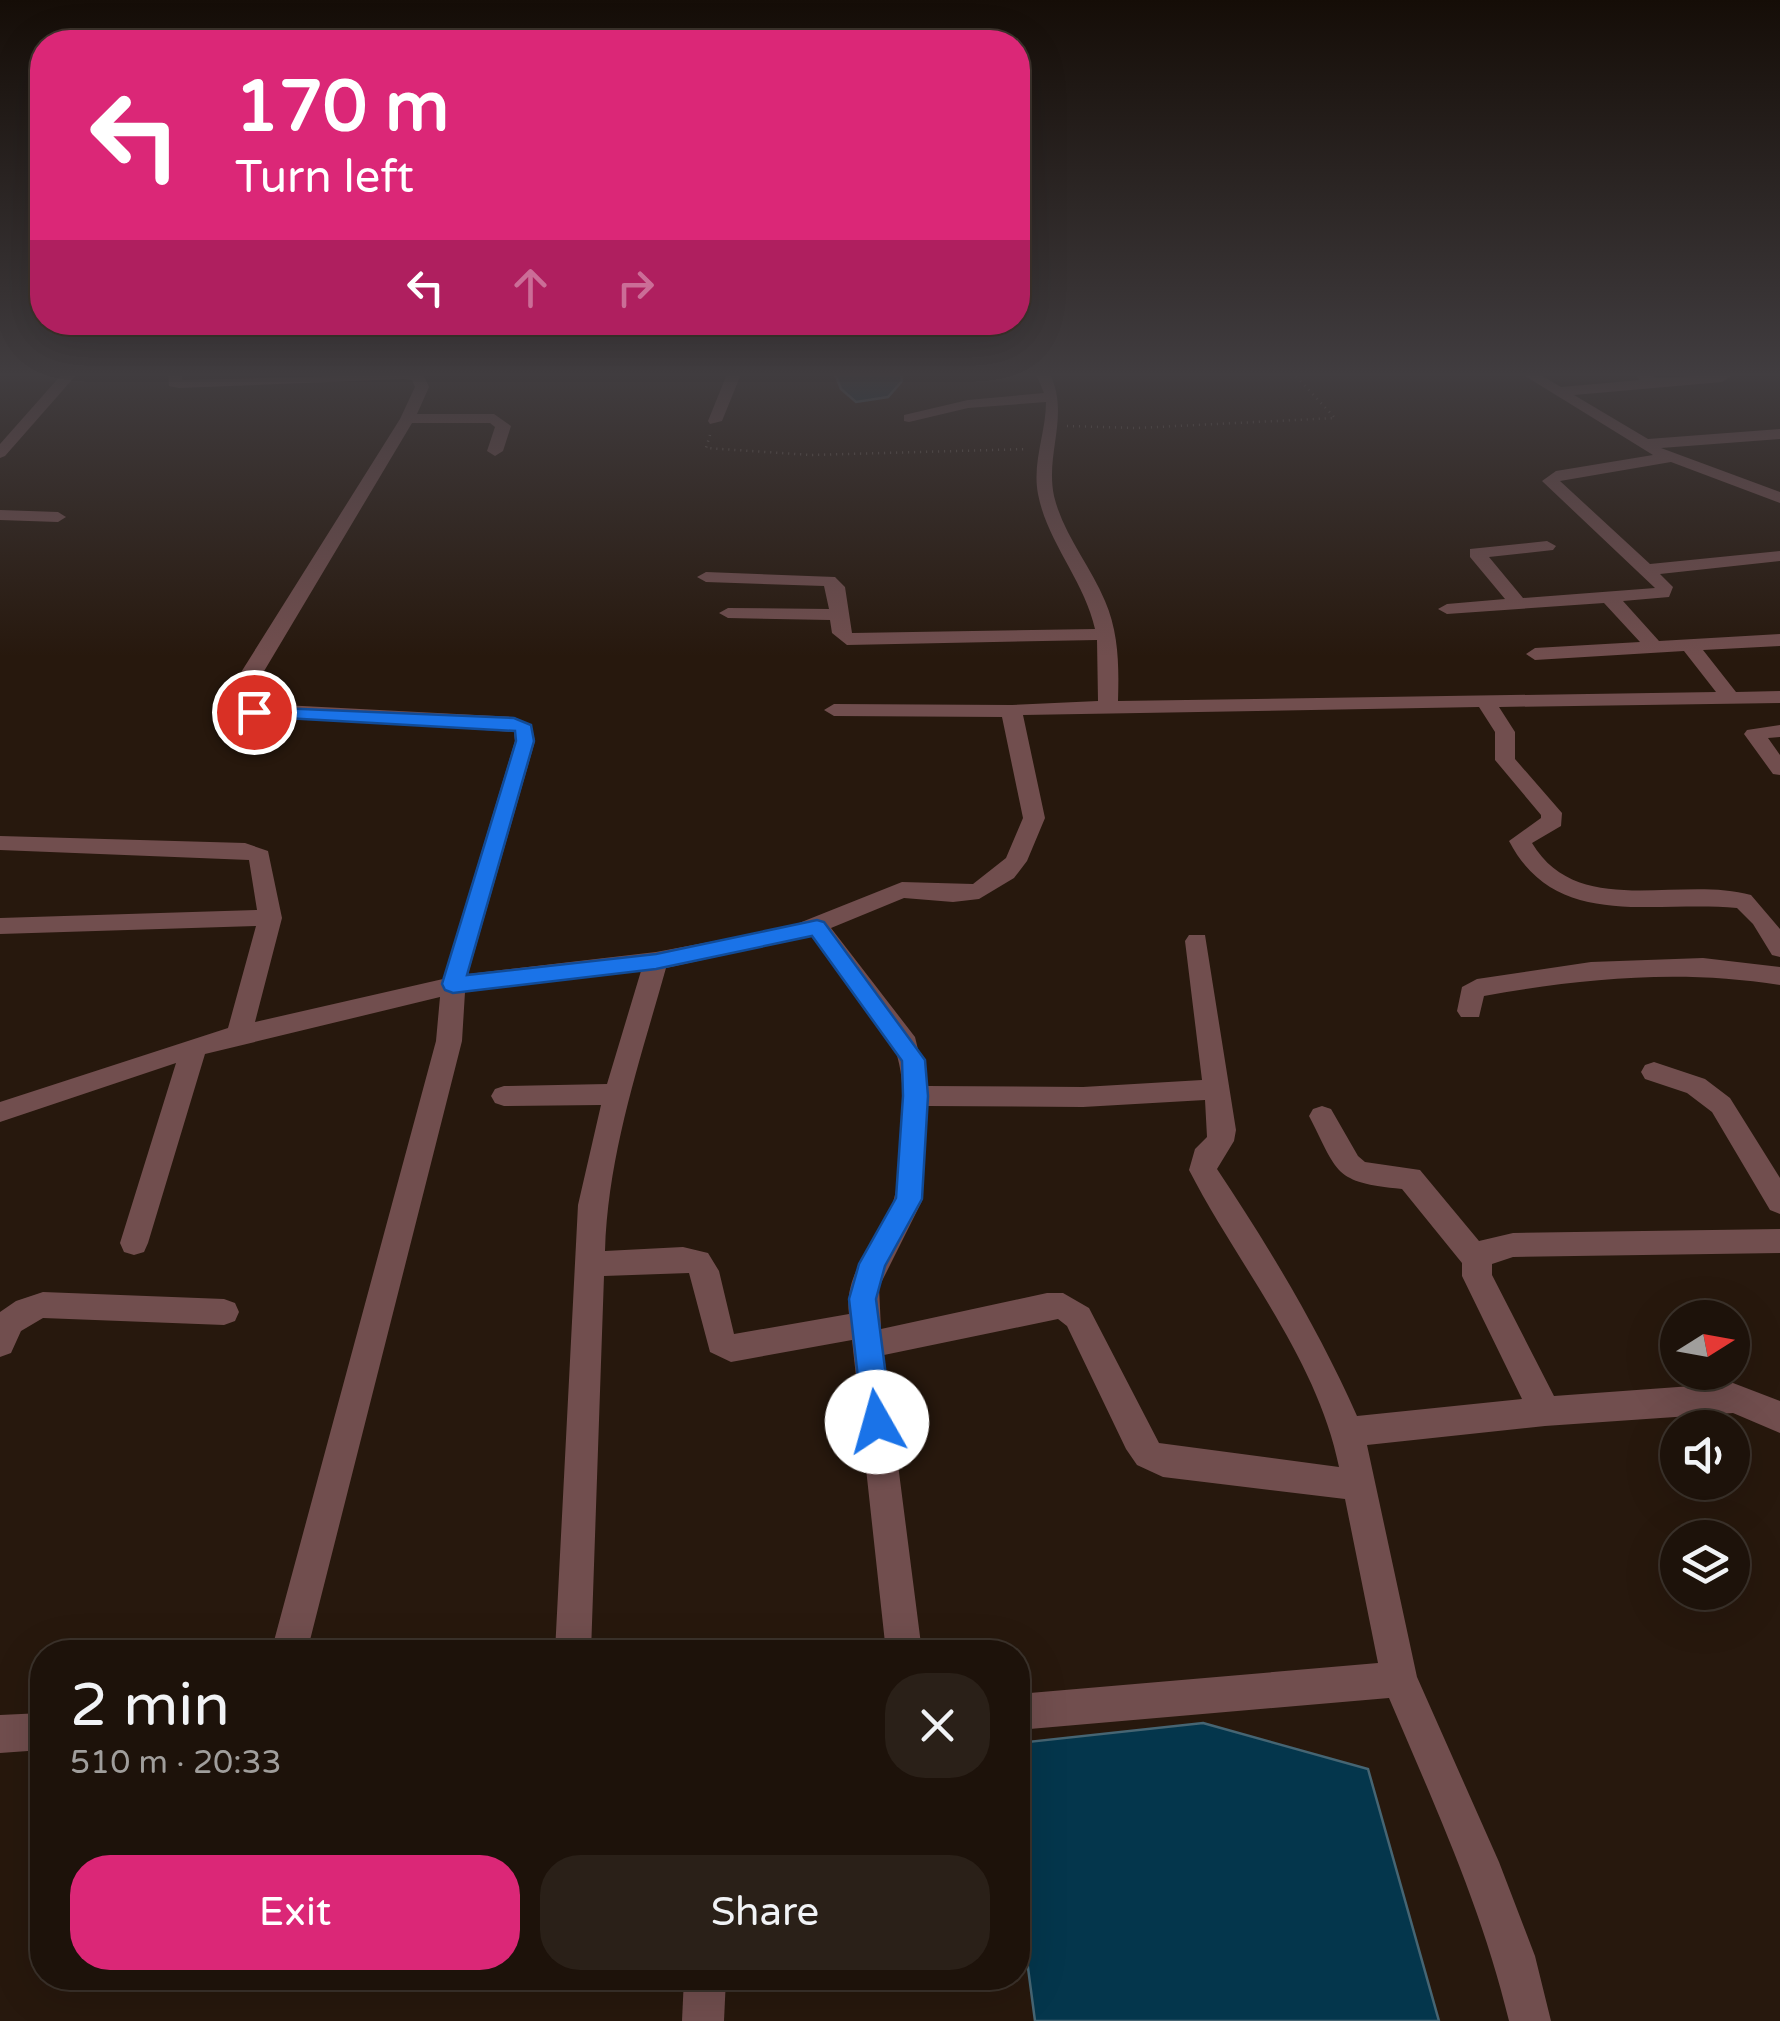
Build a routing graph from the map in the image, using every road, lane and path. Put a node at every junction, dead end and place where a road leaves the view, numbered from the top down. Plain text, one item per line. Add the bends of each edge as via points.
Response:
1 (377, 468) edge
2 (1047, 468) edge
3 (1603, 468) edge
4 (1702, 468) edge
5 (1780, 498) edge
6 (0, 515) edge
7 (58, 517) dead end
8 (1546, 546) dead end
9 (1780, 556) edge
10 (1646, 570) junction
11 (706, 577) dead end
12 (1610, 598) junction
13 (1519, 604) junction
14 (1447, 609) dead end
15 (728, 613) dead end
16 (839, 614) junction
17 (1104, 634) junction
18 (1780, 640) edge
19 (1690, 646) junction
20 (1654, 648) junction
21 (1535, 654) dead end
22 (1730, 698) junction
23 (1780, 698) edge
24 (1486, 703) junction
25 (1108, 708) junction
26 (834, 710) dead end
27 (1014, 711) junction
28 (1780, 731) edge
29 (1780, 769) edge
30 (0, 843) edge
31 (270, 918) junction
32 (0, 926) edge
33 (817, 927) junction
34 (1197, 940) dead end
35 (1780, 949) edge
36 (656, 962) junction
37 (1780, 976) edge
38 (453, 984) junction
39 (1470, 1011) dead end
40 (239, 1035) junction
41 (194, 1046) junction
42 (1654, 1072) dead end
43 (1216, 1089) junction
44 (618, 1094) junction
45 (504, 1096) dead end
46 (916, 1096) junction
47 (0, 1112) edge
48 (1322, 1116) dead end
49 (1780, 1202) edge
50 (1780, 1241) edge
51 (134, 1243) dead end
52 (1477, 1259) junction
53 (590, 1264) junction
54 (224, 1312) dead end
55 (867, 1334) junction
56 (0, 1343) edge
57 (1545, 1411) junction
58 (1780, 1418) edge
59 (1348, 1432) junction
60 (1359, 1486) junction
61 (291, 1640) edge
62 (573, 1640) edge
63 (903, 1640) edge
64 (1399, 1680) junction
65 (1030, 1711) edge
66 (30, 1733) edge
67 (0, 1734) edge
68 (705, 1990) edge
69 (704, 2021) edge
70 (1530, 2021) edge

1 - 38 street via 234,703 237,710 254,712 499,722 524,729
2 - 17 street via 1044,484 1060,534 1096,600
3 - 10 street via 1550,481
4 - 5 street
6 - 7 street
8 - 13 street via 1476,554
9 - 10 street
10 - 12 street via 1663,593
11 - 16 street via 829,581
12 - 13 street
12 - 20 street
13 - 14 street
15 - 16 street
16 - 17 street via 841,633 860,640
17 - 25 street
18 - 19 street
19 - 20 street
19 - 22 street
20 - 21 street
22 - 23 street
22 - 24 street
24 - 25 street
24 - 35 street via 1508,740 1505,760 1552,813 1554,821 1520,841 1548,877 1588,893 1742,901
25 - 27 street
26 - 27 street
27 - 33 street via 1034,818 1006,873 967,894 902,890
28 - 29 street via 1754,734
30 - 31 street via 245,850 264,865
31 - 32 street
31 - 40 street
33 - 36 street
33 - 46 street via 906,1044
34 - 43 street
36 - 38 street
36 - 44 street
37 - 39 street via 1712,964 1560,973 1477,988
38 - 40 street
38 - 61 street via 450,1042
40 - 41 street
41 - 47 street
41 - 51 street
42 - 49 street via 1696,1086 1721,1105
43 - 46 street
43 - 59 street via 1222,1130 1204,1156 1203,1170 1252,1248
44 - 45 street
44 - 53 street via 592,1206
46 - 55 street via 909,1199 865,1280
48 - 52 street via 1348,1164 1358,1172 1410,1178
50 - 52 street via 1513,1245
52 - 57 street via 1476,1276
53 - 55 street via 698,1262 722,1342 732,1348
53 - 62 street
54 - 56 street via 43,1305 6,1322
55 - 60 street via 1063,1306 1078,1317 1148,1454
55 - 63 street
57 - 58 street via 1734,1398
57 - 59 street
59 - 60 street
60 - 64 street
64 - 65 street
64 - 70 street via 1479,1862
66 - 67 street
68 - 69 street

